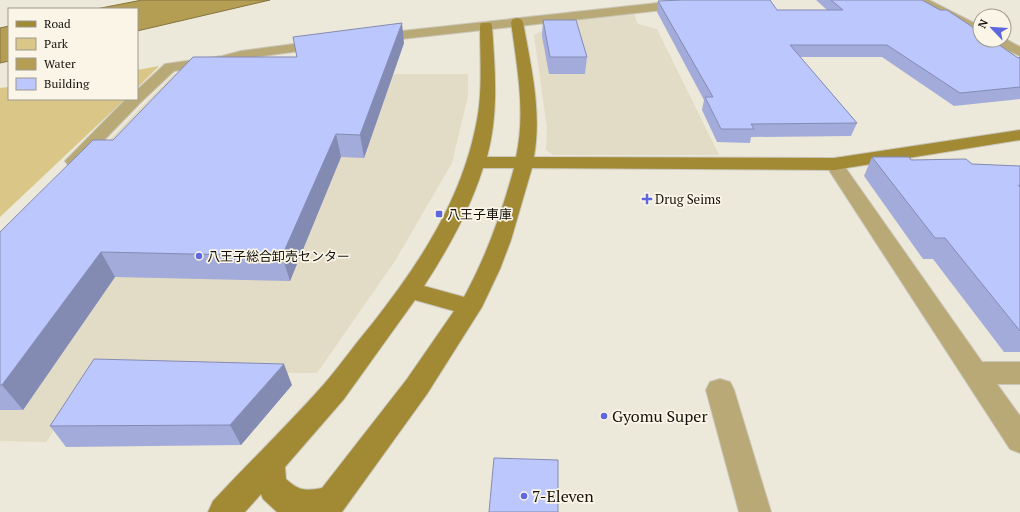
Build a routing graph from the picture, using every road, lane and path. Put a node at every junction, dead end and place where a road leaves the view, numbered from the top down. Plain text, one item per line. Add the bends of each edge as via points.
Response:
1 (717, 0) edge
2 (920, 0) edge
3 (517, 22) junction
4 (486, 26) junction
5 (972, 27) edge
6 (359, 40) edge
7 (336, 43) edge
8 (138, 96) edge
9 (134, 100) edge
10 (1020, 135) edge
11 (476, 162) junction
12 (525, 163) junction
13 (834, 164) junction
14 (61, 172) edge
15 (410, 291) junction
16 (470, 307) junction
17 (975, 373) junction
18 (1020, 373) edge
19 (720, 390) dead end
20 (1020, 440) edge
21 (270, 461) junction
22 (327, 507) edge
23 (224, 512) edge
24 (755, 512) edge

1 - 3 street
2 - 5 street
3 - 4 street
3 - 12 street via 529,101
4 - 6 street
4 - 11 street via 488,101
7 - 8 street via 170,67
9 - 14 street
10 - 13 street
11 - 12 street
11 - 15 street via 455,215 434,255
12 - 13 street
12 - 16 street via 508,219
13 - 17 street
15 - 16 street
15 - 21 street via 334,390
16 - 22 street via 403,407
17 - 18 street
17 - 20 street
19 - 24 street
21 - 22 street via 269,476 274,489 287,501
21 - 23 street

